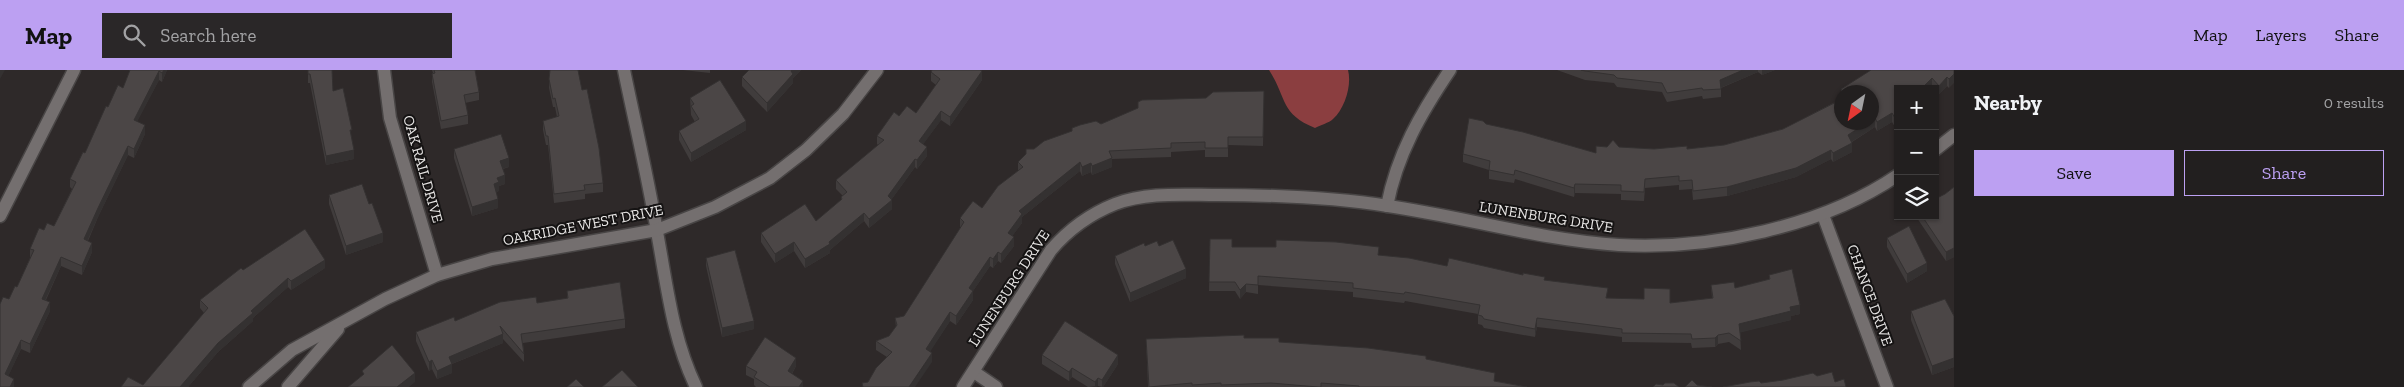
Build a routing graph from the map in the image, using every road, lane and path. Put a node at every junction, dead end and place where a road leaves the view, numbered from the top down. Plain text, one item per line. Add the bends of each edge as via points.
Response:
1 (74, 70) edge
2 (384, 70) edge
3 (624, 70) edge
4 (877, 70) edge
5 (1450, 70) edge
6 (1954, 135) edge
7 (1939, 147) edge
8 (1894, 178) edge
9 (1387, 206) junction
10 (1823, 215) junction
11 (0, 216) edge
12 (657, 230) junction
13 (438, 275) junction
14 (343, 323) junction
15 (974, 372) junction
16 (249, 387) edge
17 (288, 387) edge
18 (696, 387) edge
19 (963, 387) edge
20 (996, 387) edge
21 (1887, 387) edge

1 - 11 street
2 - 13 street, OAK RAIL DRIVE via 390,118
3 - 12 street
4 - 12 street, OAKRIDGE WEST DRIVE via 843,114 806,150 770,178 715,207
5 - 9 street via 1406,141
6 - 7 street
8 - 10 street, LUNENBURG DRIVE
9 - 10 street, LUNENBURG DRIVE via 1543,236 1620,245 1686,244 1742,236
9 - 15 street, LUNENBURG DRIVE via 1277,196 1162,195 1116,204 1081,221 1051,250
10 - 21 street, CHANCE DRIVE
12 - 13 street, OAKRIDGE WEST DRIVE via 492,259
12 - 18 street via 671,313 684,361
13 - 14 street, OAKRIDGE WEST DRIVE
14 - 16 street, OAKRIDGE WEST DRIVE via 292,350
14 - 17 street, OAKRIDGE WEST DRIVE
15 - 19 street, LUNENBURG DRIVE
15 - 20 street

